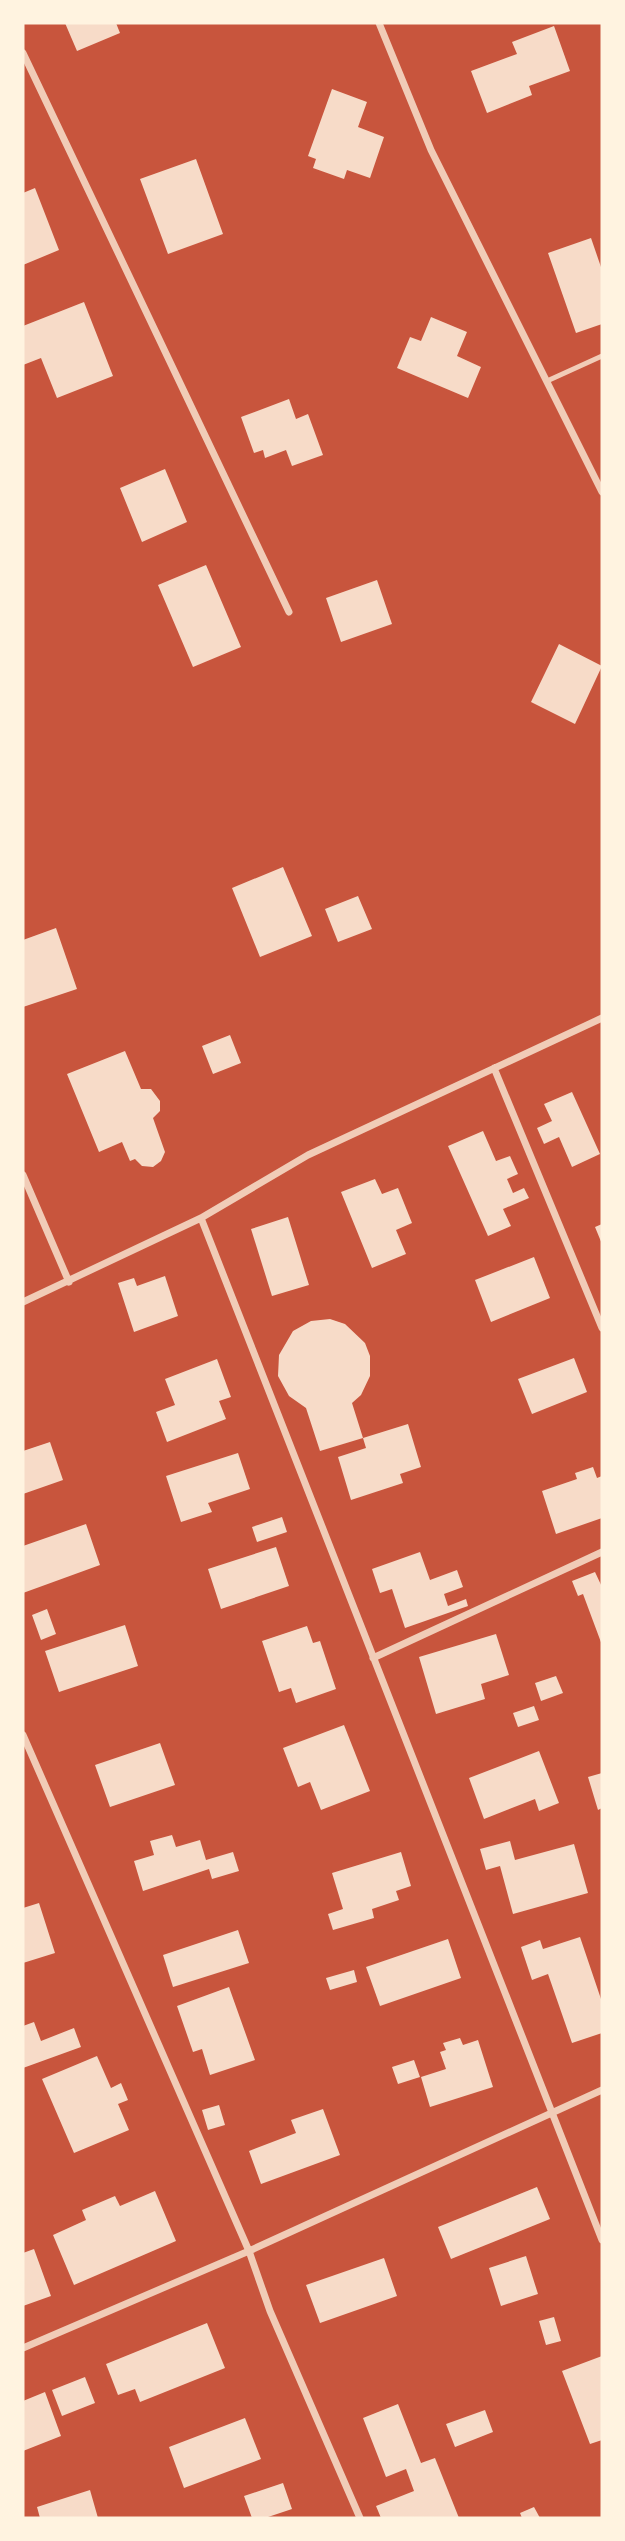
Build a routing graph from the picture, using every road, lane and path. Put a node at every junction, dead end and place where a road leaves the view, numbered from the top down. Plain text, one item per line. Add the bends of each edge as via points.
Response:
1 (379, 23) edge
2 (23, 53) edge
3 (602, 356) edge
4 (547, 381) junction
5 (602, 492) edge
6 (289, 612) dead end
7 (602, 1018) edge
8 (494, 1068) junction
9 (23, 1175) edge
10 (201, 1218) junction
11 (69, 1282) junction
12 (23, 1302) edge
13 (602, 1328) edge
14 (602, 1552) edge
15 (373, 1658) junction
16 (23, 1735) edge
17 (602, 2090) edge
18 (552, 2112) junction
19 (602, 2240) edge
20 (249, 2251) junction
21 (23, 2348) edge
22 (360, 2518) edge

1 - 4 street via 431,150
2 - 6 street
3 - 4 lane
4 - 5 street
7 - 8 street
8 - 10 street via 307,1154
8 - 13 street
9 - 11 street
10 - 11 street
10 - 15 street
11 - 12 street
14 - 15 street
15 - 18 street
16 - 20 street
17 - 18 street
18 - 19 street
18 - 20 street
20 - 21 street
20 - 22 street via 270,2311

